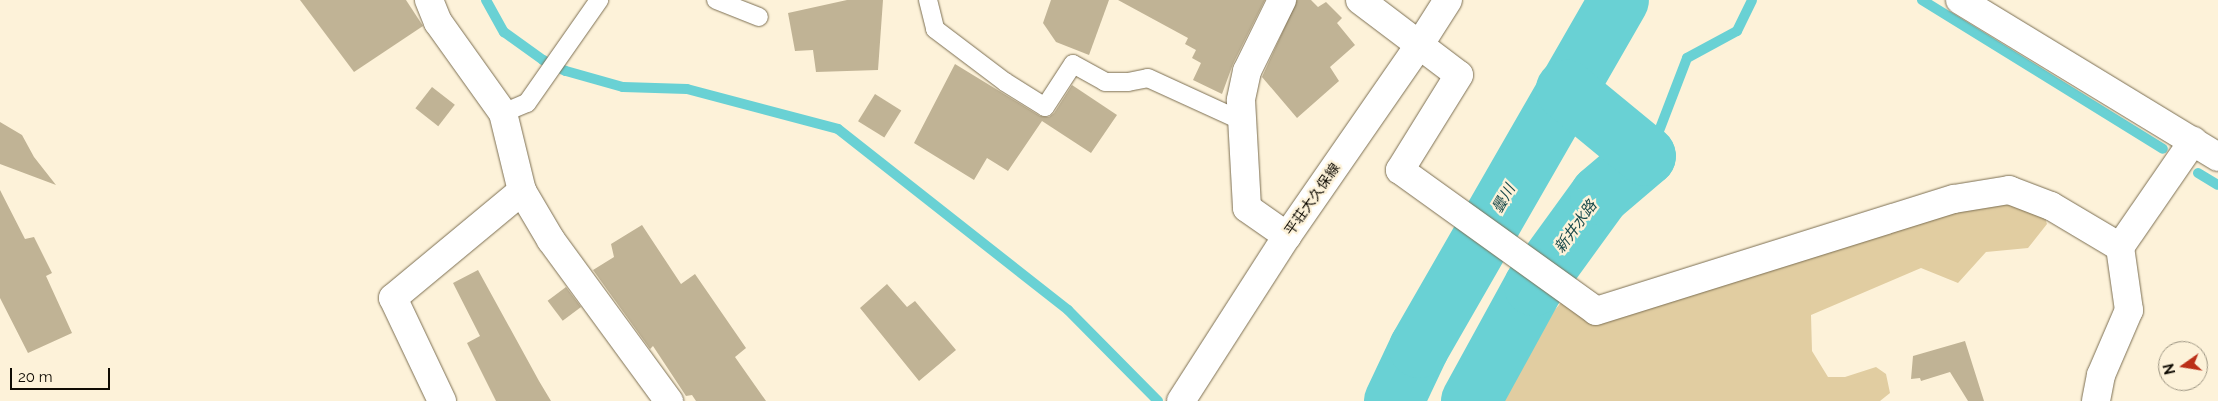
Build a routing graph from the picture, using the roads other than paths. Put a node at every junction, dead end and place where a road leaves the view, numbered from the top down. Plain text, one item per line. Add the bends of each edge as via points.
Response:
1 (428, 0) edge
2 (599, 0) edge
3 (716, 0) edge
4 (928, 0) edge
5 (1282, 0) edge
6 (1360, 0) edge
7 (1448, 0) edge
8 (1960, 0) edge
9 (759, 17) dead end
10 (1420, 44) junction
11 (503, 113) junction
12 (1242, 121) junction
13 (2193, 141) junction
14 (2218, 157) edge
15 (522, 191) junction
16 (1287, 236) junction
17 (2120, 247) junction
18 (1184, 395) edge
19 (442, 401) edge
20 (668, 401) edge
21 (2096, 401) edge

1 - 11 street via 438,22
2 - 11 lane via 527,103
3 - 9 lane
4 - 12 lane via 935,29 1005,82 1046,107 1072,64 1105,82 1148,78
5 - 12 street via 1247,71 1241,100
6 - 10 street
7 - 10 street, 平荘大久保線
8 - 13 street
10 - 16 street, 平荘大久保線
10 - 17 street via 1459,75 1400,170 1596,311 1954,199 2009,190 2051,206
11 - 15 street
12 - 16 street via 1247,208
13 - 14 street
13 - 17 street
15 - 19 street via 393,298
15 - 20 street via 552,240
16 - 18 street, 平荘大久保線
17 - 21 street via 2129,310 2101,375

